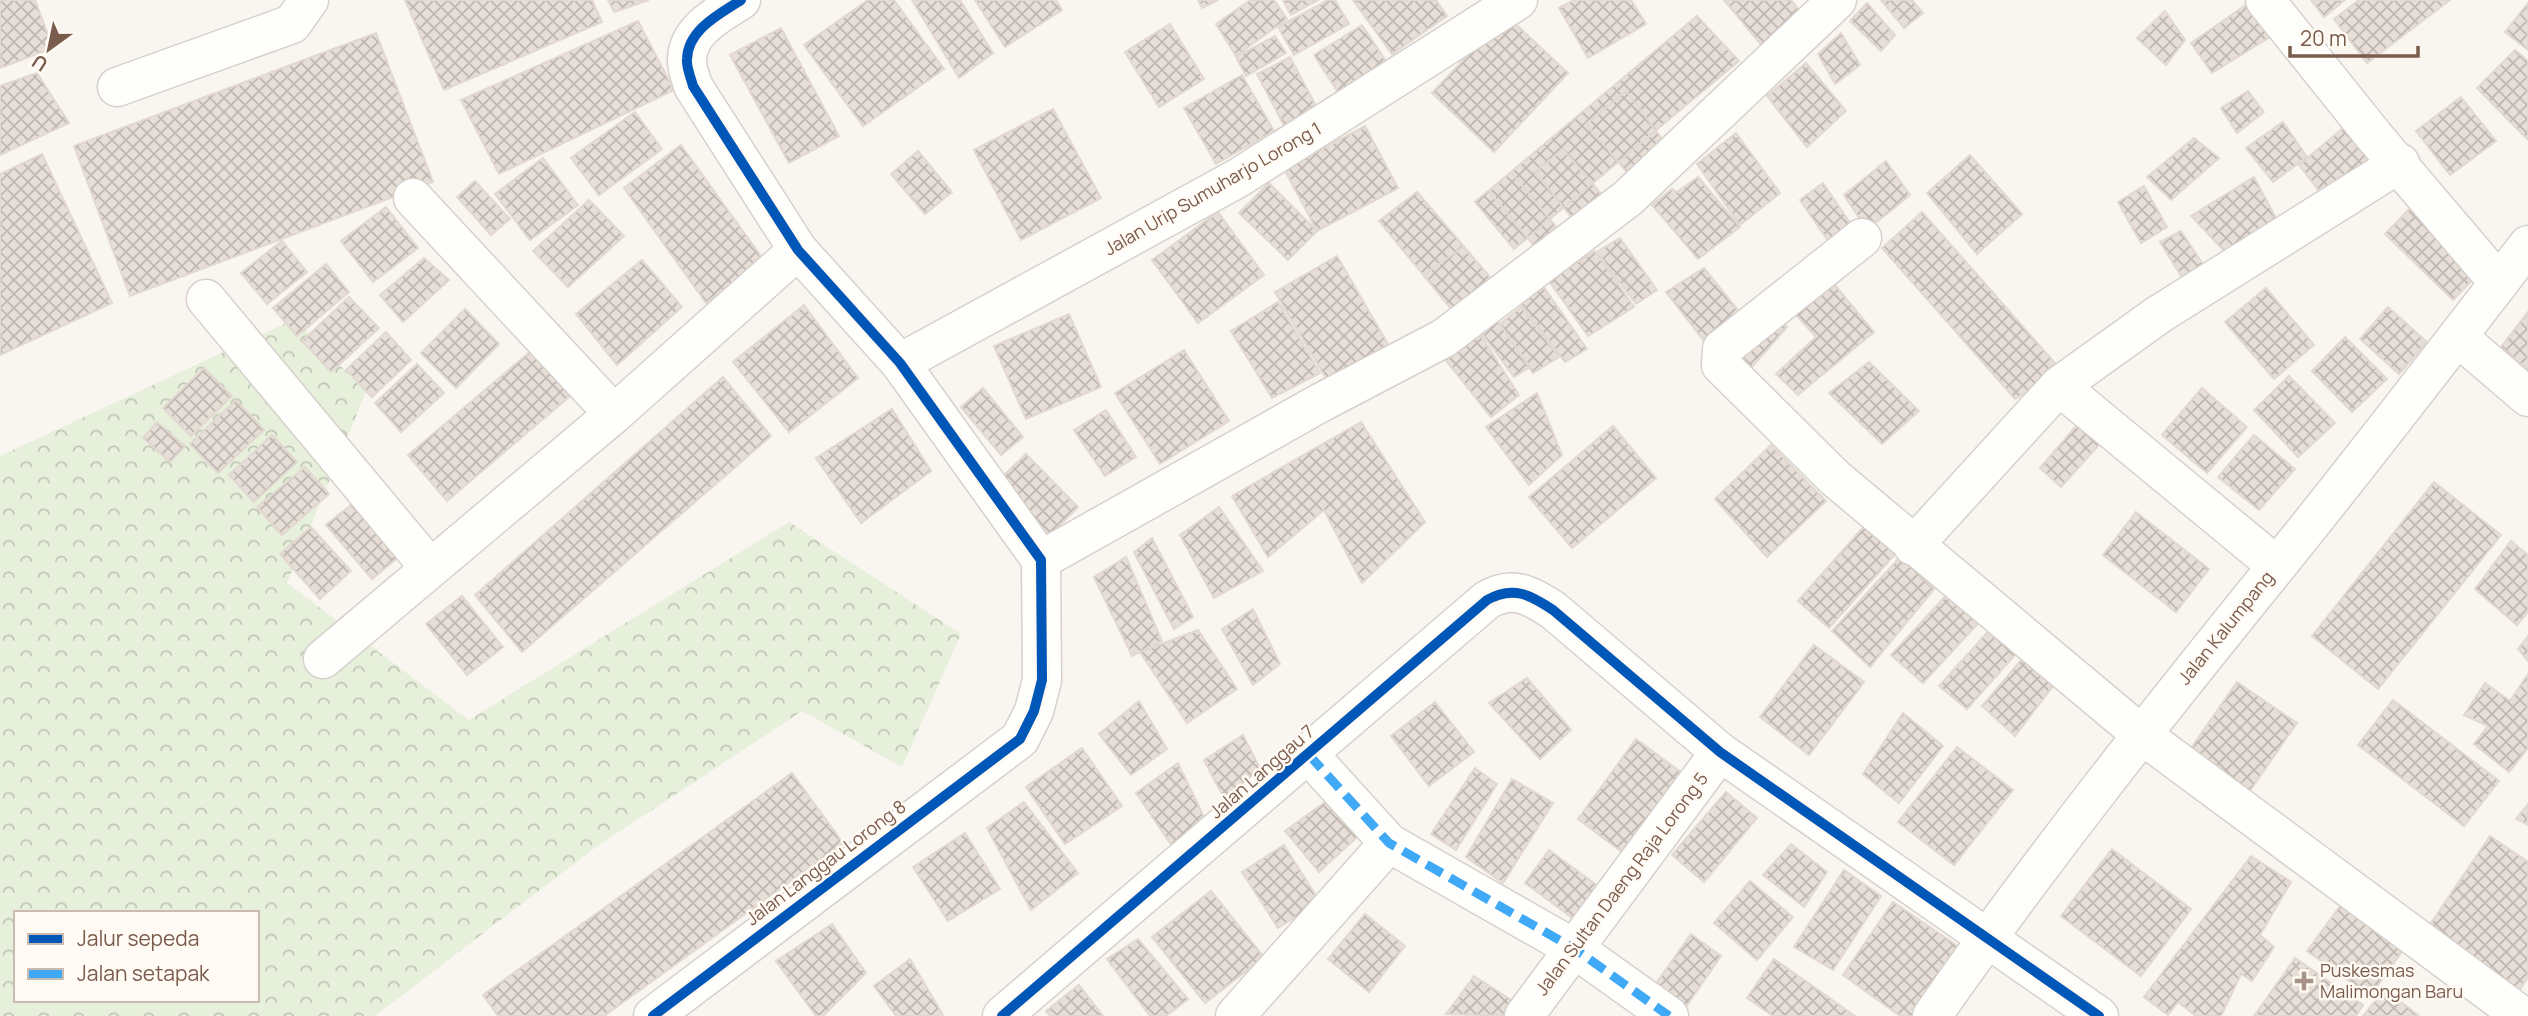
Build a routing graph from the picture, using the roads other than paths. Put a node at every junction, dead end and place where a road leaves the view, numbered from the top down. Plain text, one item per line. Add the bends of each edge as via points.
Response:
1 (309, 0) edge
2 (741, 0) edge
3 (1518, 0) edge
4 (1837, 0) edge
5 (2265, 0) edge
6 (117, 87) dead end
7 (2400, 163) junction
8 (413, 198) dead end
9 (1862, 238) dead end
10 (2528, 245) edge
11 (798, 250) junction
12 (2499, 283) junction
13 (206, 299) dead end
14 (2458, 337) junction
15 (900, 363) junction
16 (2059, 386) junction
17 (2528, 397) edge
18 (614, 414) junction
19 (1913, 546) junction
20 (1041, 560) junction
21 (2277, 566) junction
22 (430, 569) junction
23 (323, 659) dead end
24 (2142, 735) junction
25 (1720, 752) junction
26 (1309, 755) junction
27 (1389, 843) junction
28 (1987, 938) junction
29 (1575, 949) junction
30 (1243, 1013) edge
31 (653, 1016) edge
32 (1002, 1016) edge
33 (1524, 1016) edge
34 (1669, 1016) edge
35 (1932, 1016) edge
36 (2099, 1016) edge
37 (2522, 1016) edge

1 - 6 street via 292,24
2 - 11 street via 703,26 692,42 687,59 693,86
3 - 15 street, Jalan Urip Sumuharjo Lorong 1 via 1238,178
4 - 20 street via 1628,198 1444,338
5 - 7 street
7 - 12 street
7 - 16 street via 2158,315
8 - 18 street
9 - 19 street via 1722,349 1721,365 1835,478
10 - 12 street, Jalan Kalumpang
11 - 15 street
11 - 18 street
12 - 14 street, Jalan Kalumpang
13 - 22 street
14 - 17 street
14 - 21 street, Jalan Kalumpang
15 - 20 street
16 - 19 street
16 - 21 street
18 - 22 street
19 - 24 street
20 - 31 street, Jalan Langgau Lorong 8 via 1042,680 1020,739
21 - 24 street, Jalan Kalumpang
22 - 23 street
24 - 28 street, Jalan Kalumpang
24 - 37 street
25 - 26 street, Jalan Langgau 7 via 1553,610 1527,593 1499,593
25 - 28 street, Jalan Langgau 7
25 - 29 street, Jalan Sultan Daeng Raja Lorong 5
26 - 27 street
26 - 32 street, Jalan Langgau 7
27 - 29 street
27 - 30 street
28 - 35 street, Jalan Kalumpang
28 - 36 street, Jalan Langgau 7
29 - 33 street, Jalan Sultan Daeng Raja Lorong 5
29 - 34 street

